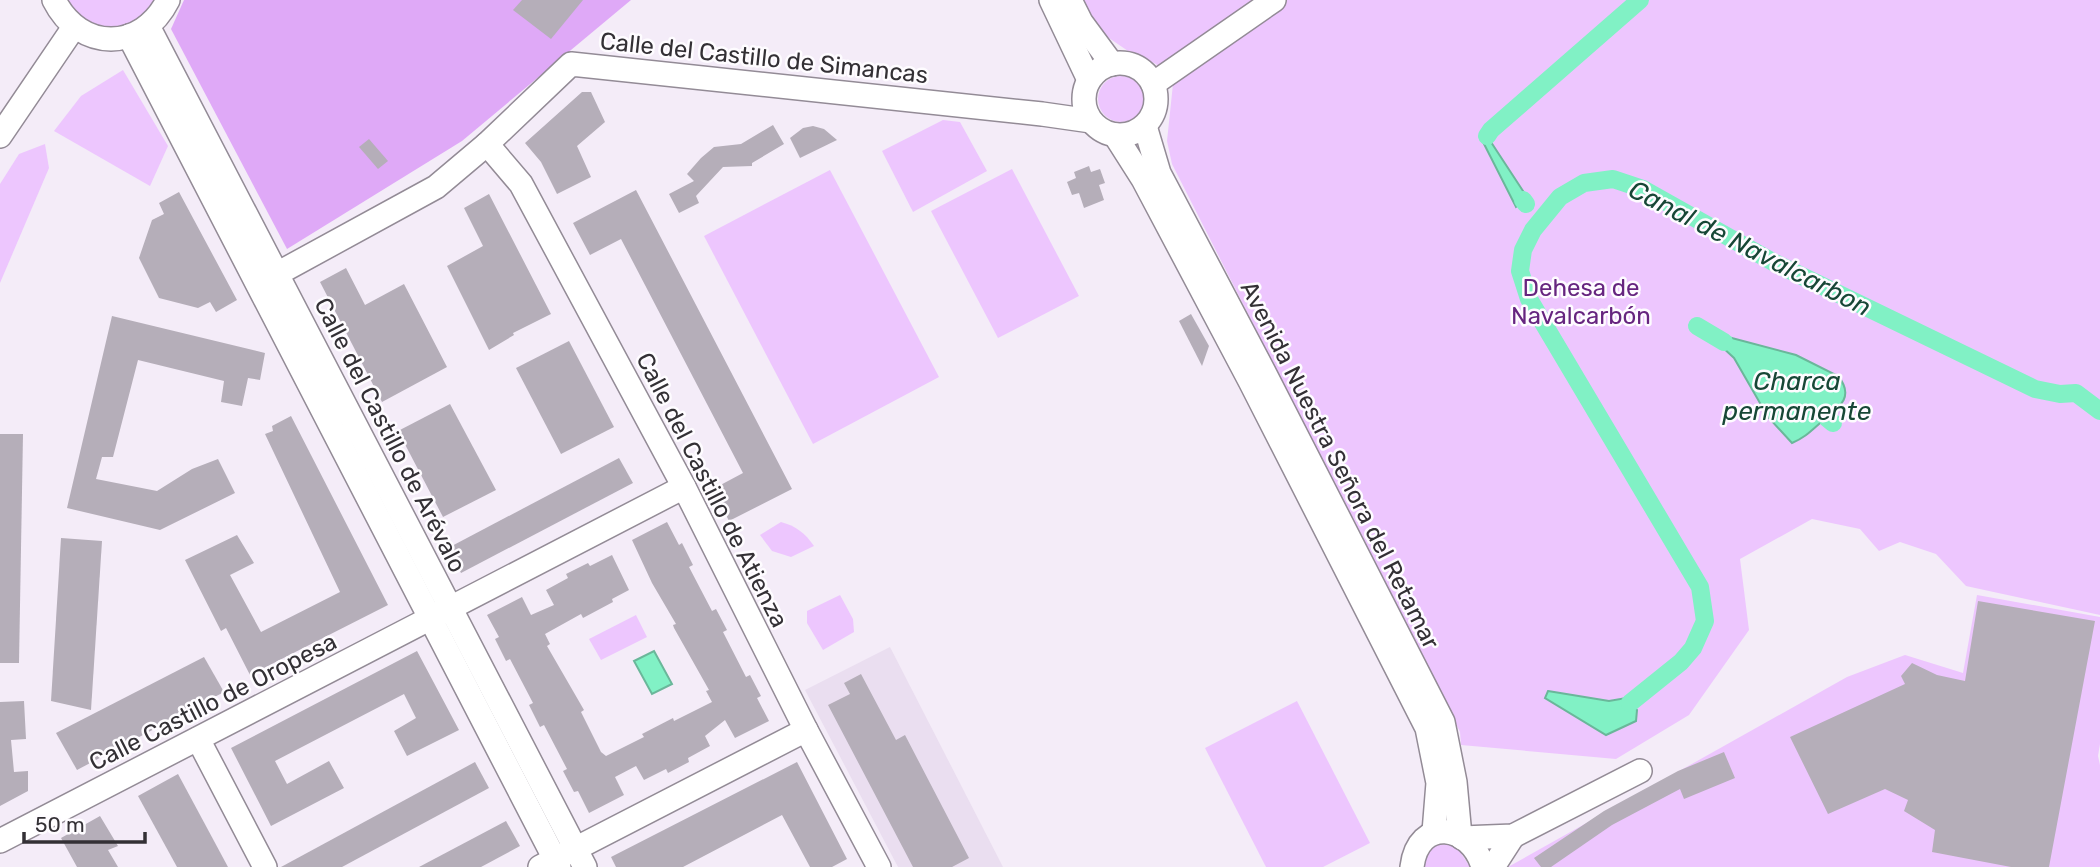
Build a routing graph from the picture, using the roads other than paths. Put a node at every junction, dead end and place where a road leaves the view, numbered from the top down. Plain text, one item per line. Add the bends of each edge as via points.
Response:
1 (54, 0) edge
2 (168, 0) edge
3 (1051, 0) edge
4 (1070, 0) edge
5 (1274, 0) edge
6 (74, 27) junction
7 (139, 31) junction
8 (1112, 64) junction
9 (1153, 84) junction
10 (1086, 90) junction
11 (1042, 114) junction
12 (1091, 121) junction
13 (1145, 127) junction
14 (0, 135) edge
15 (1115, 135) junction
16 (487, 144) junction
17 (268, 279) junction
18 (684, 487) junction
19 (440, 613) junction
20 (806, 730) junction
21 (198, 740) junction
22 (1640, 771) dead end
23 (1434, 832) junction
24 (1513, 836) junction
25 (1461, 837) junction
26 (0, 841) edge
27 (563, 862) edge
28 (265, 867) edge
29 (879, 867) edge
30 (1412, 867) edge
31 (1483, 867) edge
32 (1493, 867) edge

1 - 6 street
2 - 7 street via 161,13
3 - 10 street
4 - 8 street
5 - 9 street
6 - 7 street via 109,40
6 - 14 street
7 - 17 street, Calle del Castillo de Arévalo
8 - 9 street via 1136,66
8 - 10 street via 1095,73
9 - 13 street via 1156,107
10 - 11 street, Calle del Castillo de Simancas via 1068,108
10 - 12 street
11 - 12 street, Calle del Castillo de Simancas
11 - 16 street, Calle del Castillo de Simancas via 571,64
12 - 15 street
13 - 15 street
13 - 25 street, Avenida Nuestra Señora del Retamar via 1159,173 1443,722
15 - 23 street, Avenida Nuestra Señora del Retamar via 1250,381 1427,728 1438,783
16 - 17 street, Calle del Castillo de Simancas via 436,187
16 - 18 street, Calle del Castillo de Atienza via 521,184
17 - 19 street, Calle del Castillo de Arévalo
18 - 19 street, Calle Castillo de Oropesa
18 - 20 street, Calle del Castillo de Atienza
19 - 21 street, Calle Castillo de Oropesa
19 - 27 street, Calle del Castillo de Arévalo
20 - 27 street
20 - 29 street, Calle del Castillo de Atienza
21 - 26 street, Calle Castillo de Oropesa
21 - 28 street
22 - 24 street
23 - 25 street via 1450,831
23 - 30 street via 1420,842
24 - 25 street
24 - 32 street
25 - 31 street via 1472,846

